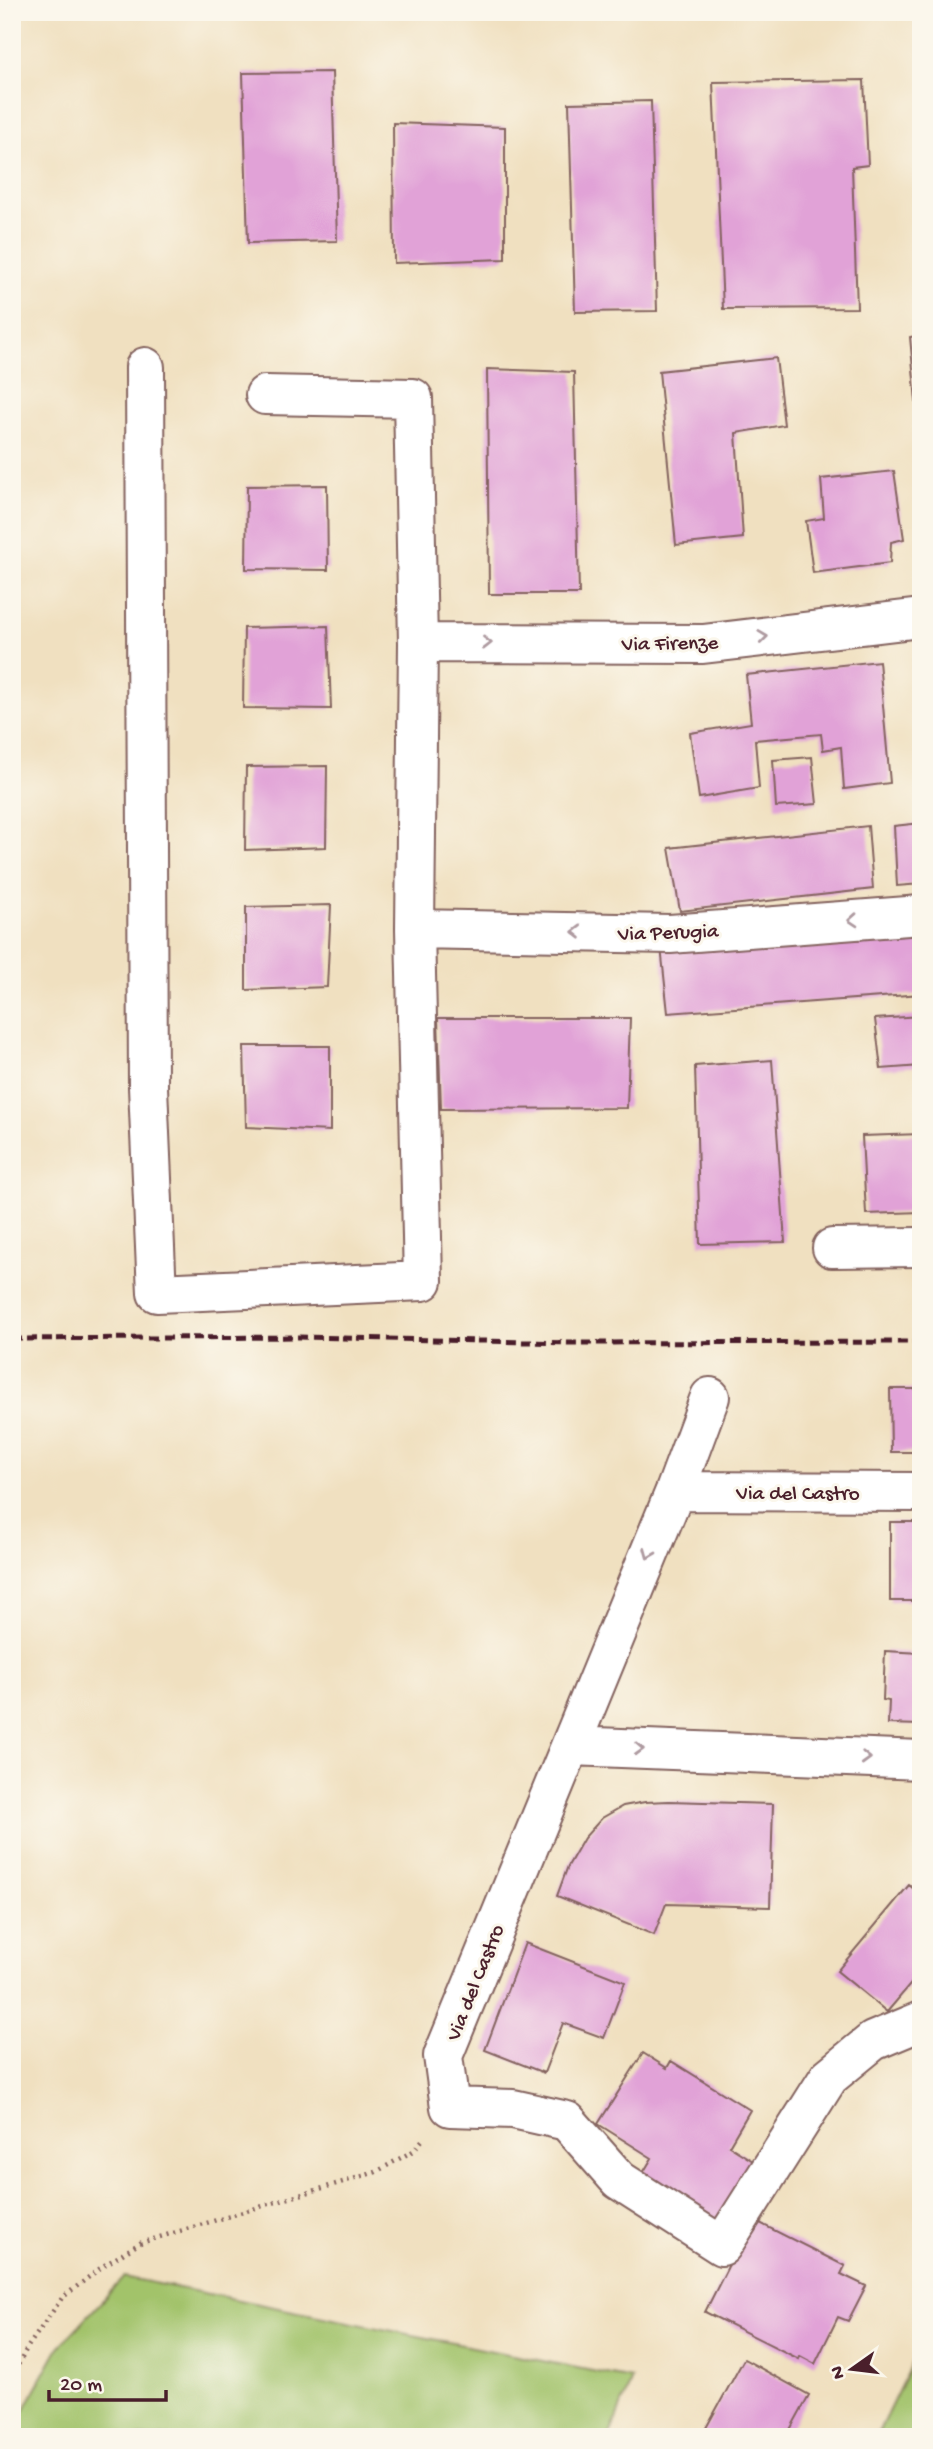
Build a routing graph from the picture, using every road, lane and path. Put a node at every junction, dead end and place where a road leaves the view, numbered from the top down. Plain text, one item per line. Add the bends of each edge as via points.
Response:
1 (145, 367) dead end
2 (265, 395) dead end
3 (921, 618) edge
4 (418, 643) junction
5 (921, 915) edge
6 (415, 929) junction
7 (921, 1247) edge
8 (832, 1248) dead end
9 (710, 1397) dead end
10 (675, 1491) junction
11 (921, 1492) edge
12 (571, 1746) junction
13 (921, 1760) edge
14 (921, 2021) edge
15 (450, 2107) junction
16 (12, 2377) edge

1 - 6 street via 148,1087 156,1293 423,1281
2 - 4 street via 413,398
4 -> 3 street, Via Firenze via 703,643
4 - 6 street
5 -> 6 street, Via Perugia via 670,934
7 - 8 street
9 - 10 street, Via del Castro
10 - 11 street, Via del Castro
10 -> 12 street, Via del Castro
12 -> 13 street
12 - 15 street, Via del Castro via 443,2056
14 - 15 street via 873,2041 829,2077 722,2246 620,2180 567,2121 513,2109
15 - 16 path via 413,2151 376,2172 140,2242 62,2298

